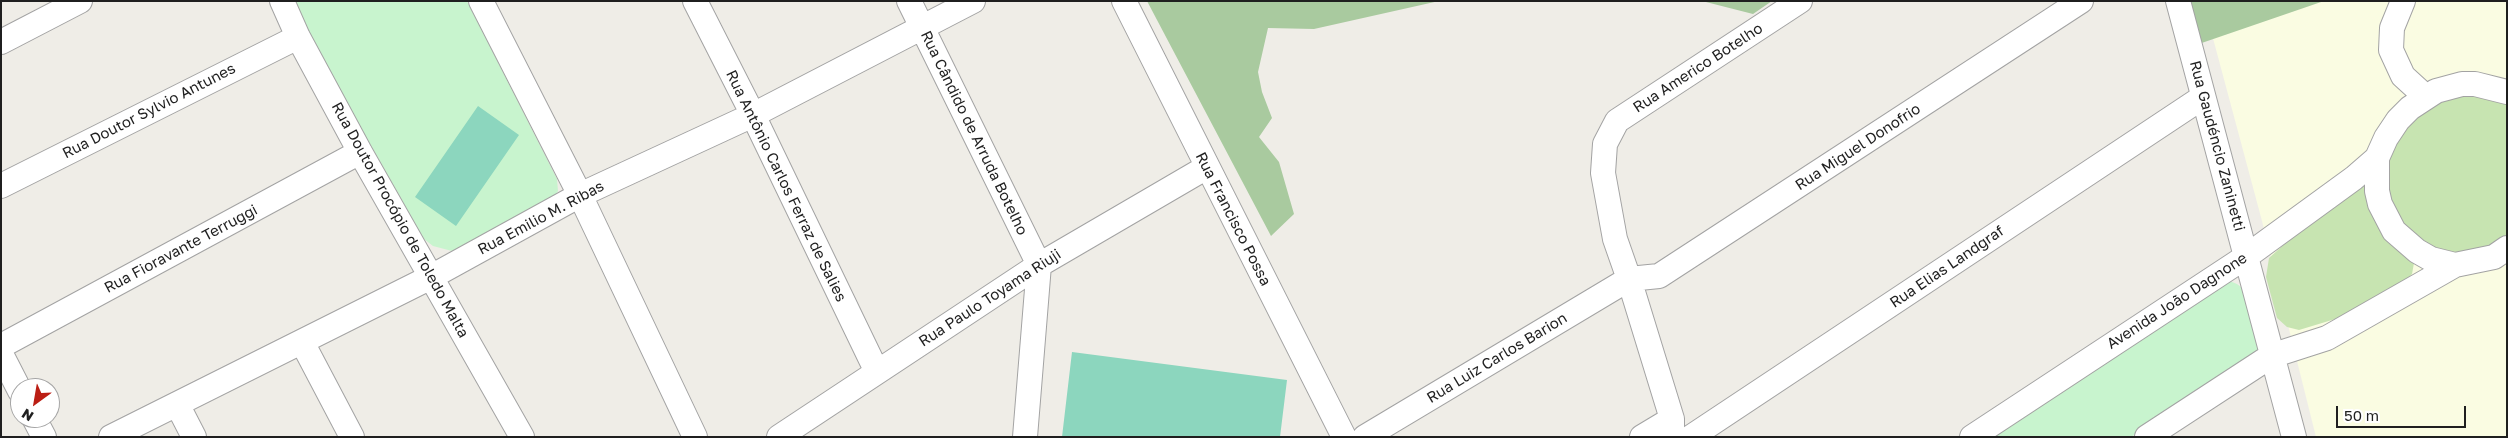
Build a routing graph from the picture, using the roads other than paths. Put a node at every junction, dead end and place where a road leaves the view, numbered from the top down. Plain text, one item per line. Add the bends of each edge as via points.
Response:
1 (80, 1) edge
2 (282, 1) edge
3 (481, 1) edge
4 (695, 1) edge
5 (909, 1) edge
6 (973, 1) edge
7 (1124, 1) edge
8 (1800, 1) edge
9 (2081, 1) edge
10 (2178, 1) edge
11 (2403, 1) edge
12 (922, 27) junction
13 (298, 37) junction
14 (1, 42) edge
15 (2505, 90) edge
16 (2204, 97) junction
17 (2426, 97) junction
18 (753, 115) junction
19 (360, 152) junction
20 (2377, 158) junction
21 (1206, 167) junction
22 (1, 186) edge
23 (580, 195) junction
24 (2507, 248) edge
25 (2247, 256) junction
26 (1040, 265) junction
27 (2455, 265) junction
28 (431, 277) junction
29 (1630, 279) junction
30 (302, 342) junction
31 (1, 346) edge
32 (1, 354) edge
33 (2272, 356) junction
34 (877, 372) junction
35 (14, 378) edge
36 (177, 404) junction
37 (1672, 428) edge
38 (111, 437) edge
39 (194, 437) edge
40 (352, 437) edge
41 (522, 437) edge
42 (695, 437) edge
43 (779, 437) edge
44 (1025, 437) edge
45 (1344, 437) edge
46 (1365, 437) edge
47 (1642, 437) edge
48 (1691, 437) edge
49 (1972, 437) edge
50 (2147, 437) edge
51 (2294, 437) edge

1 - 14 street
2 - 13 street, Rua Doutor Procópio de Toledo Malta
3 - 23 street
4 - 18 street, Rua Antônio Carlos Ferraz de Salies
5 - 12 street, Rua Cândido de Arruda Botelho
6 - 12 street, Rua Emilio M. Ribas
7 - 21 street, Rua Francisco Possa
8 - 29 street, Rua Americo Botelho via 1617,121 1605,144 1603,173 1614,239
9 - 29 street, Rua Miguel Donofrio via 1660,276
10 - 16 street, Rua Gaudéncio Zaninetti
11 - 17 street via 2392,28 2391,50 2403,76
12 - 18 street, Rua Emilio M. Ribas
12 - 26 street, Rua Cândido de Arruda Botelho
13 - 19 street, Rua Doutor Procópio de Toledo Malta
13 - 22 street, Rua Doutor Sylvio Antunes
15 - 17 street via 2462,84
16 - 25 street, Rua Gaudéncio Zaninetti
16 - 48 street, Rua Elias Landgraf
17 - 20 street via 2398,120
18 - 23 street, Rua Emilio M. Ribas
18 - 34 street, Rua Antônio Carlos Ferraz de Salies
19 - 28 street, Rua Doutor Procópio de Toledo Malta
19 - 31 street, Rua Fioravante Terruggi
20 - 25 street, Avenida João Dagnone
20 - 27 street via 2380,204 2394,230 2417,251 2431,259
21 - 26 street, Rua Paulo Toyama Riuji
21 - 45 street, Rua Francisco Possa
23 - 28 street, Rua Emilio M. Ribas
23 - 42 street
24 - 27 street via 2494,257
25 - 33 street, Rua Gaudéncio Zaninetti
25 - 49 street, Avenida João Dagnone
26 - 34 street, Rua Paulo Toyama Riuji
26 - 44 street
27 - 33 street via 2327,338
28 - 30 street, Rua Emilio M. Ribas
28 - 41 street, Rua Doutor Procópio de Toledo Malta
29 - 37 street
29 - 46 street, Rua Luiz Carlos Barion
30 - 36 street, Rua Emilio M. Ribas
30 - 40 street
32 - 35 street
33 - 50 street
33 - 51 street, Rua Gaudéncio Zaninetti
34 - 43 street, Rua Paulo Toyama Riuji
36 - 38 street, Rua Emilio M. Ribas
36 - 39 street
37 - 47 street

